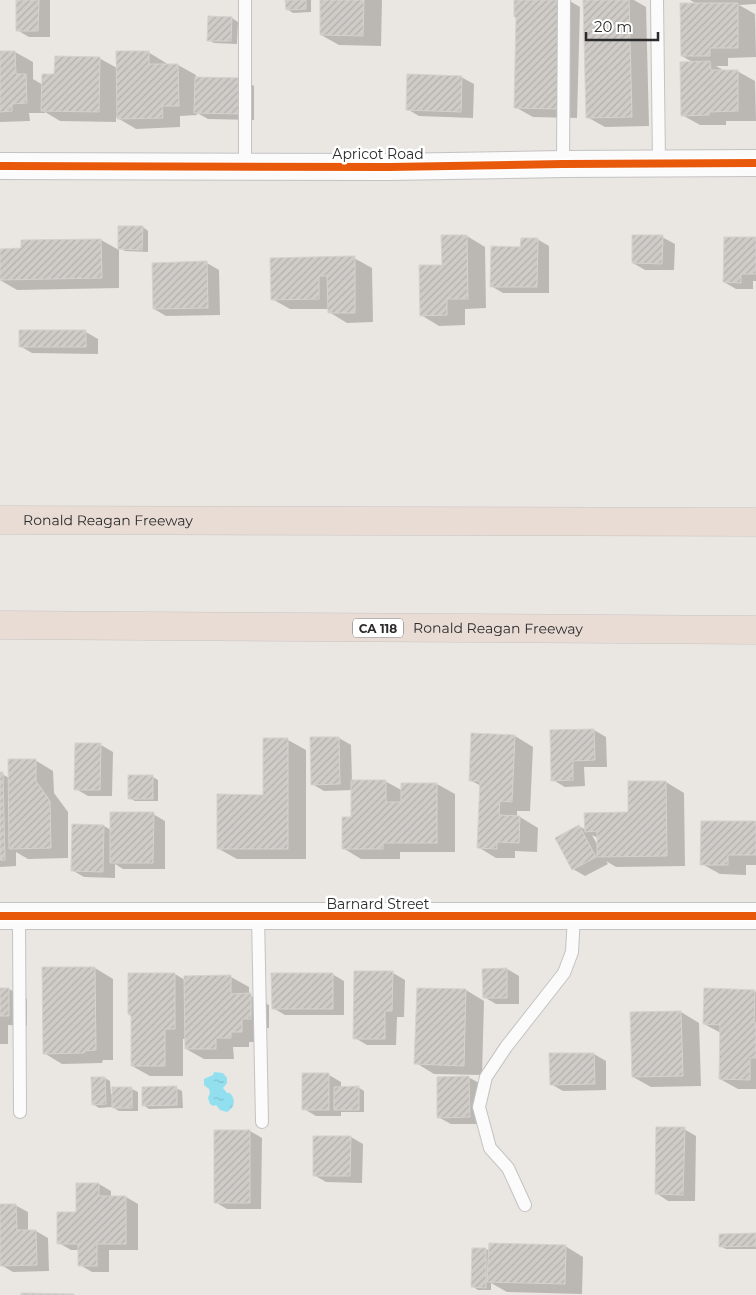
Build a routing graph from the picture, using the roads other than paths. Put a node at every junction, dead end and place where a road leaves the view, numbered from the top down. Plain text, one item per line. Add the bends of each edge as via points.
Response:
1 (245, 0) edge
2 (564, 0) edge
3 (657, 0) edge
4 (563, 164) junction
5 (659, 164) junction
6 (756, 164) edge
7 (0, 166) edge
8 (245, 167) junction
9 (0, 520) edge
10 (756, 522) edge
11 (0, 625) edge
12 (756, 630) edge
13 (9, 916) edge
14 (258, 916) junction
15 (574, 916) junction
16 (756, 916) edge
17 (20, 1112) dead end
18 (262, 1122) dead end
19 (525, 1205) dead end

1 - 8 lane
2 - 4 lane
3 - 5 lane
4 - 5 street, Apricot Road
4 - 8 street, Apricot Road
5 - 6 street, Apricot Road
7 - 8 street, Apricot Road
9 - 10 highway, Ronald Reagan Freeway
11 - 12 highway, Ronald Reagan Freeway / CA 118
13 - 14 street, Barnard Street
13 - 17 lane
14 - 15 street, Barnard Street
14 - 18 lane
15 - 16 street, Barnard Street
15 - 19 lane via 572,952 564,973 486,1077 479,1107 490,1148 508,1168

